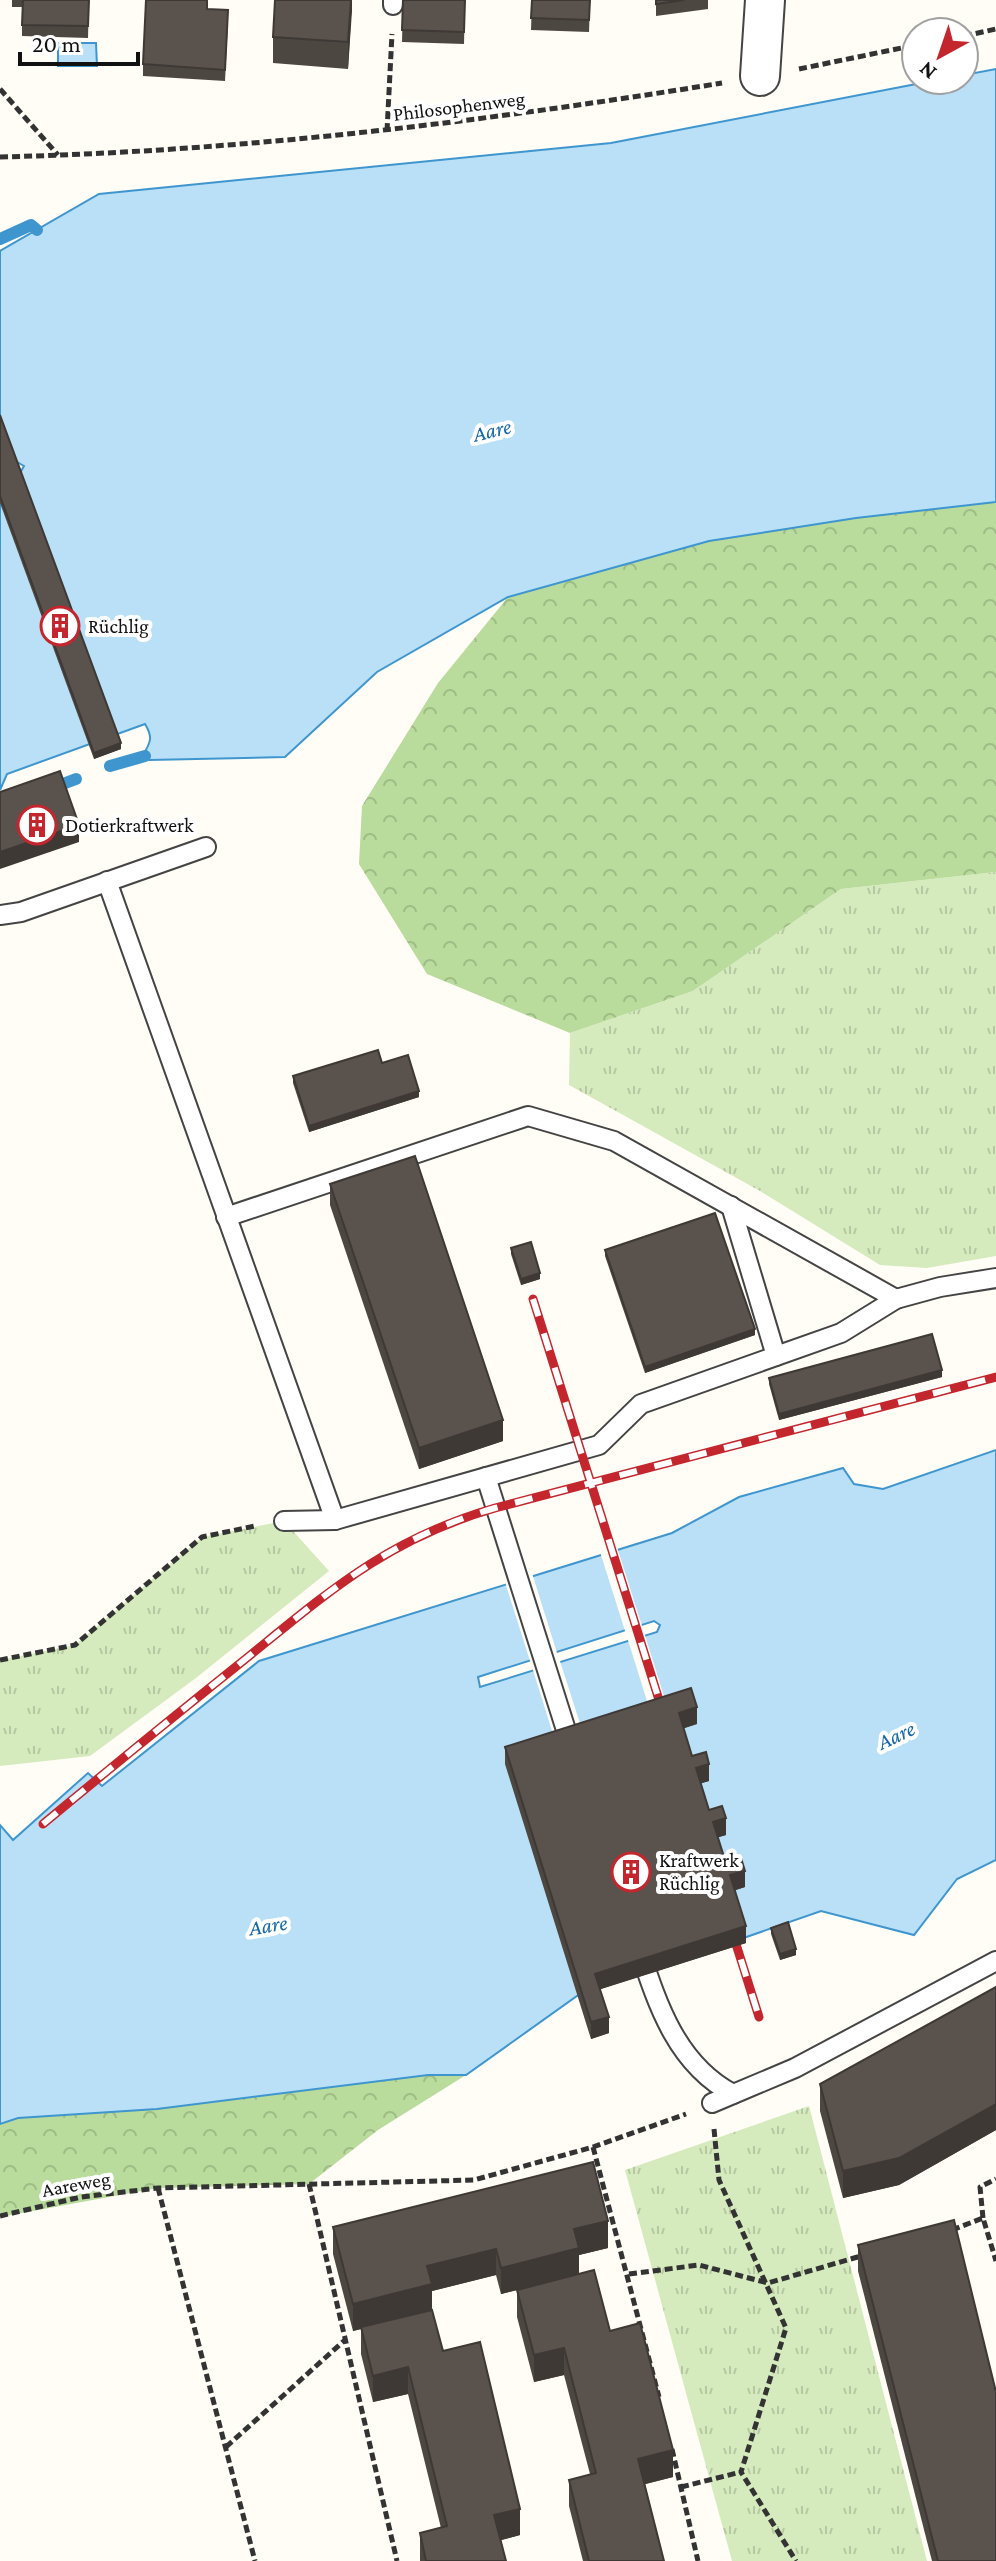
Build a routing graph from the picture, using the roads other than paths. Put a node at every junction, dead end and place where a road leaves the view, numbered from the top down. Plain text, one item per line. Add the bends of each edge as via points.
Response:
1 (765, 0) edge
2 (760, 76) road end
3 (206, 847) dead end
4 (107, 881) junction
5 (0, 915) edge
6 (731, 1206) junction
7 (226, 1217) junction
8 (996, 1278) edge
9 (896, 1299) junction
10 (776, 1356) junction
11 (486, 1477) junction
12 (335, 1520) junction
13 (284, 1521) road end
14 (580, 1773) edge
15 (633, 1932) edge
16 (996, 1961) edge
17 (733, 2094) junction
18 (712, 2103) road end

1 - 2 street
3 - 4 lane
4 - 5 lane
4 - 7 lane
6 - 7 lane via 614,1141 528,1116
6 - 9 lane
6 - 10 lane
7 - 12 lane
8 - 9 lane
9 - 10 lane via 841,1333
10 - 11 lane via 641,1404 599,1445
11 - 12 lane
11 - 14 lane
12 - 13 lane
15 - 17 lane via 669,2030 693,2063
16 - 17 lane via 795,2068
17 - 18 lane

